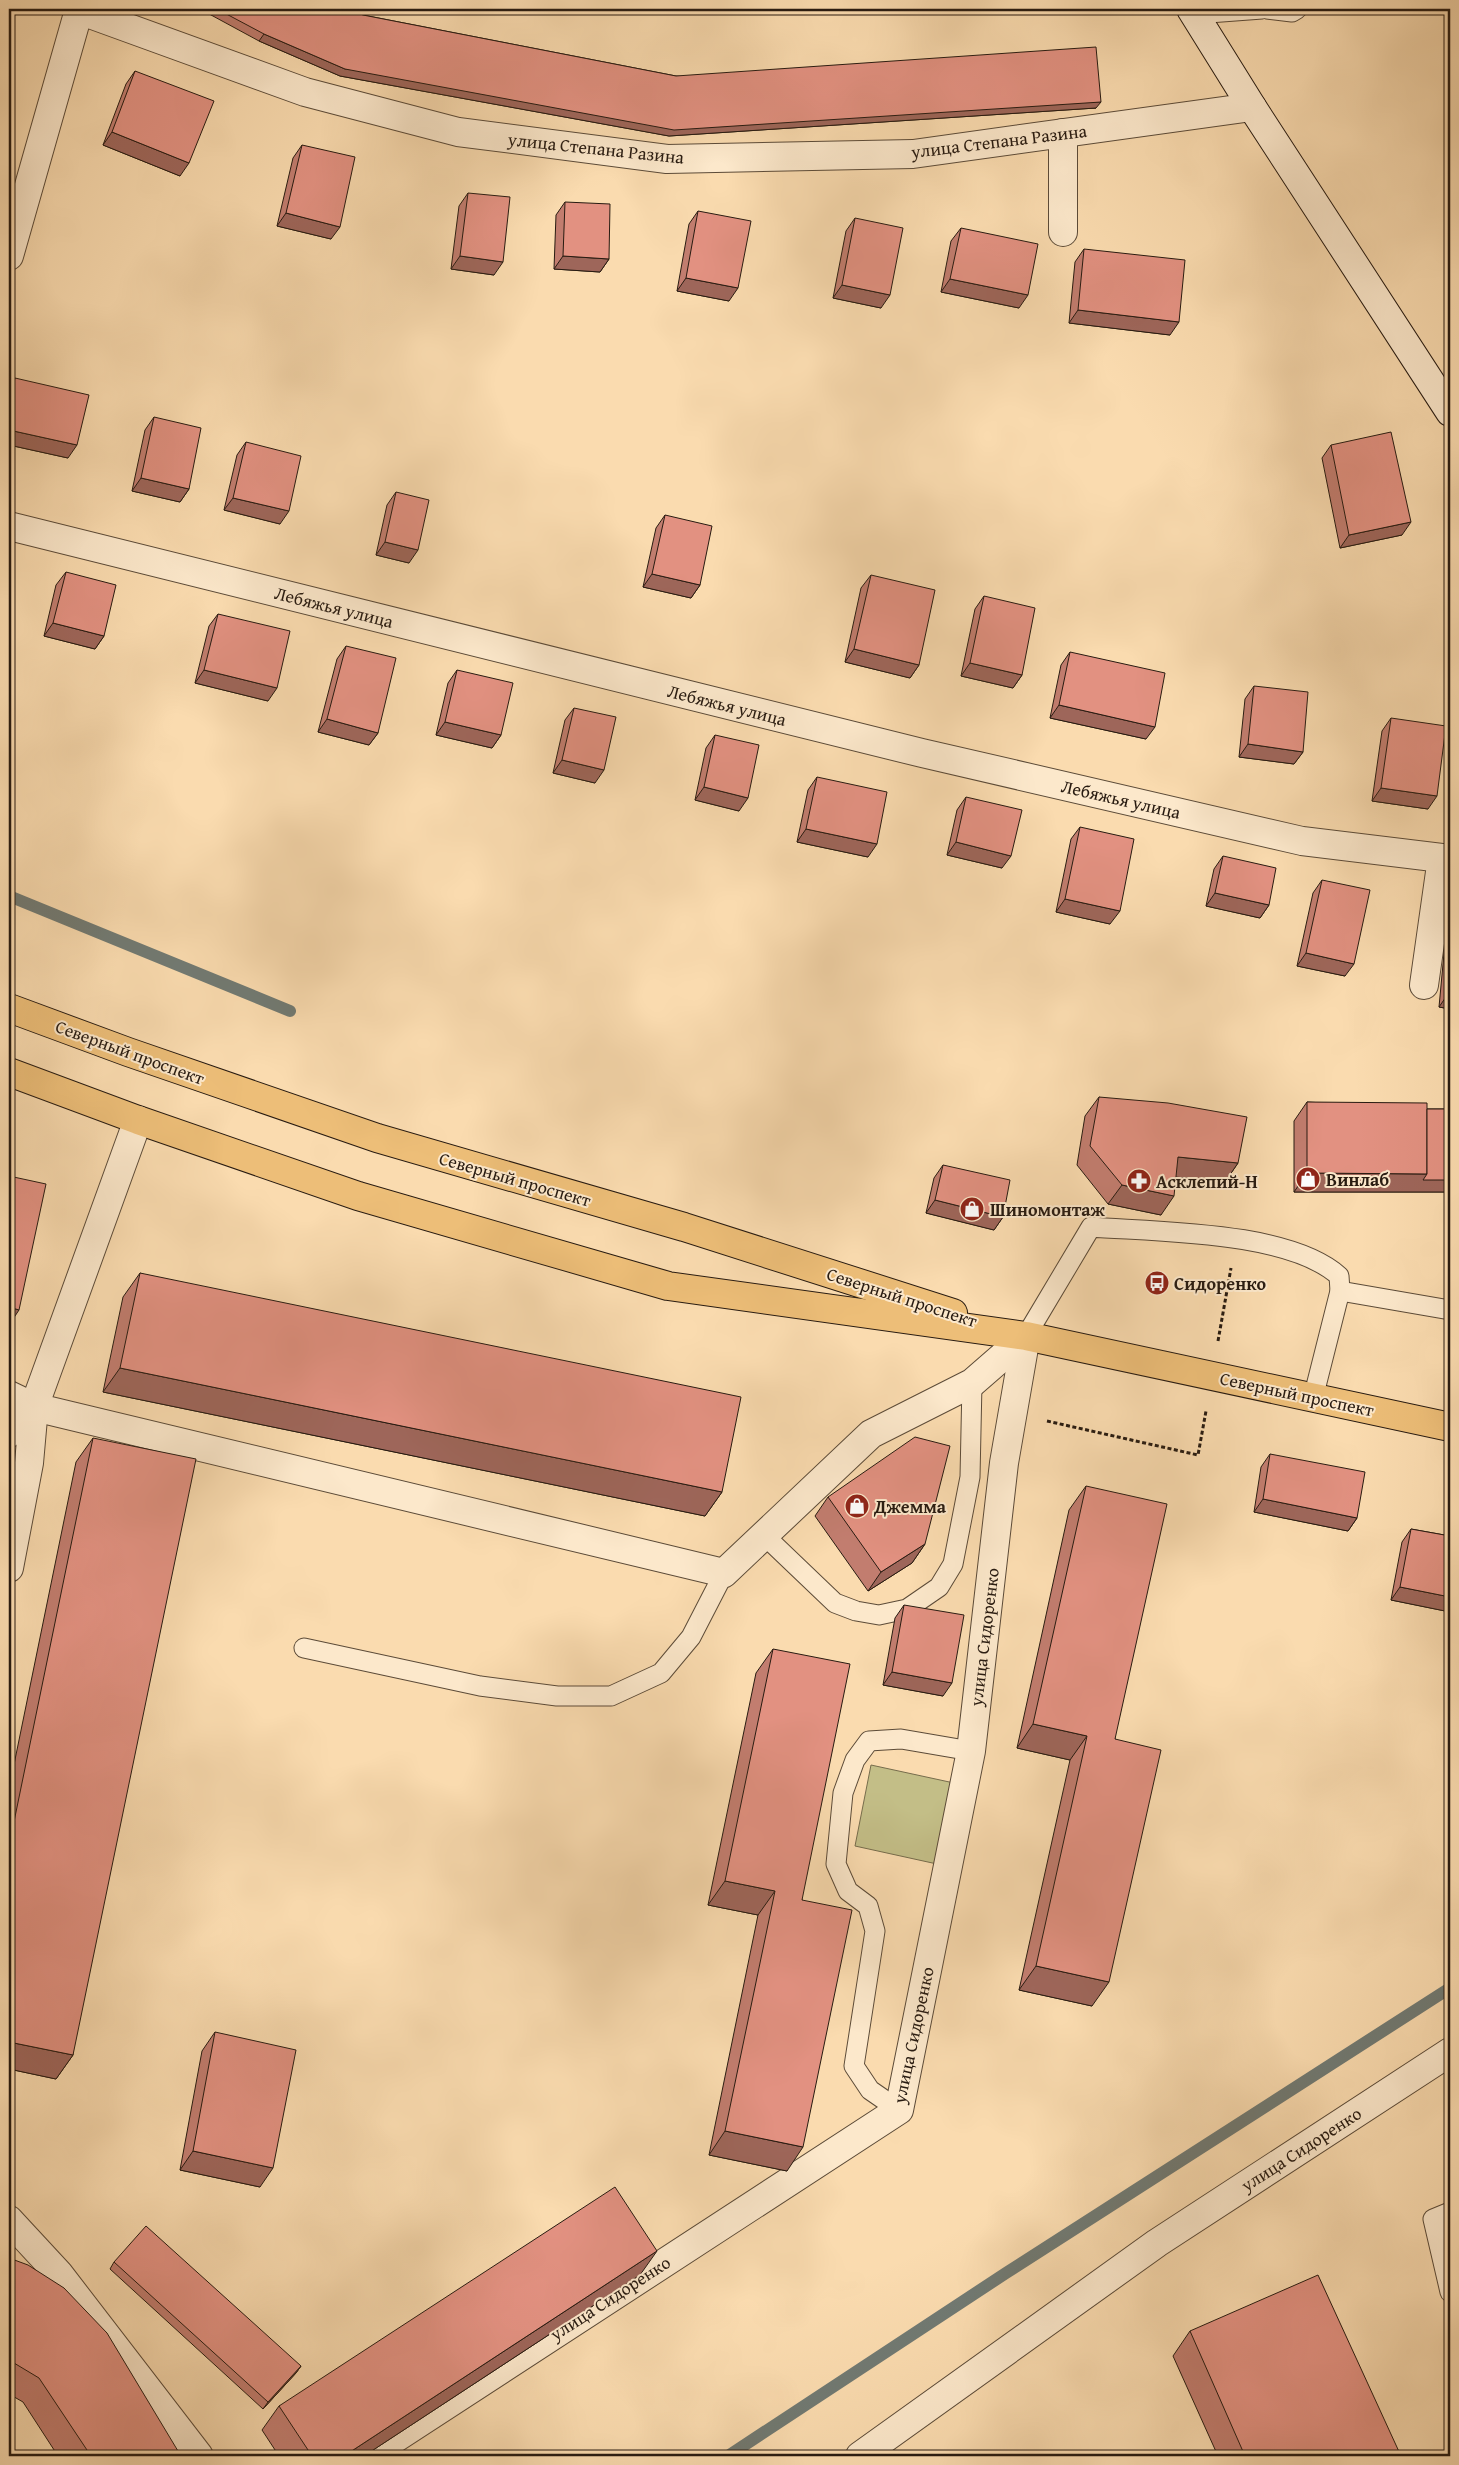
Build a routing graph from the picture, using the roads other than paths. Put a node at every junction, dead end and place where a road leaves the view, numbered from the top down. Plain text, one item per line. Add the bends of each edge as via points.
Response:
1 (77, 9) edge
2 (1262, 9) edge
3 (1267, 9) edge
4 (1297, 9) edge
5 (1193, 11) edge
6 (1252, 107) junction
7 (1063, 133) junction
8 (1063, 232) dead end
9 (9, 256) edge
10 (1450, 412) edge
11 (9, 526) edge
12 (1446, 859) edge
13 (1424, 985) dead end
14 (9, 1008) edge
15 (9, 1072) edge
16 (138, 1120) junction
17 (1340, 1292) junction
18 (1450, 1310) edge
19 (1026, 1336) junction
20 (972, 1383) junction
21 (9, 1395) edge
22 (1313, 1398) junction
23 (34, 1407) junction
24 (1450, 1427) edge
25 (9, 1433) edge
26 (764, 1536) junction
27 (9, 1568) edge
28 (724, 1574) junction
29 (304, 1648) dead end
30 (971, 1751) junction
31 (1450, 2052) edge
32 (899, 2110) junction
33 (1450, 2212) edge
34 (9, 2220) edge
35 (1450, 2292) edge
36 (199, 2456) edge
37 (368, 2456) edge
38 (860, 2456) edge

1 - 7 street, улица Степана Разина via 305,92 458,132 667,159 913,154
1 - 9 street
2 - 5 lane
3 - 4 lane via 1292,12
5 - 6 street
6 - 7 street, улица Степана Разина
6 - 10 street
7 - 8 street
11 - 12 street, Лебяжья улица via 950,760 1302,841
12 - 13 street
14 - 19 main road, Северный проспект via 377,1138 684,1227
15 - 16 main road, Северный проспект
16 - 19 main road, Северный проспект via 358,1196 668,1286
16 - 23 street
17 - 18 lane
17 - 19 lane via 1339,1276 1327,1265 1276,1246 1236,1238 1091,1227
17 - 22 lane
19 - 20 street
19 - 22 main road, Северный проспект
19 - 30 street, улица Сидоренко via 1004,1463
20 - 26 street via 871,1434
20 - 26 lane via 970,1477 953,1564 939,1587 906,1608 879,1615 856,1611 835,1602
21 - 23 street
22 - 24 main road, Северный проспект
23 - 25 street
23 - 27 street via 30,1463
23 - 28 street
26 - 28 street
28 - 29 lane via 691,1637 661,1673 611,1696 556,1696 480,1686
30 - 32 street, улица Сидоренко
30 - 32 lane via 901,1739 869,1741 855,1760 843,1793 836,1864 848,1891 868,1906 875,1932 854,2066 870,2090
31 - 38 street, улица Сидоренко via 1156,2243
32 - 37 street, улица Сидоренко
33 - 35 lane via 1433,2219
34 - 36 street via 59,2274

